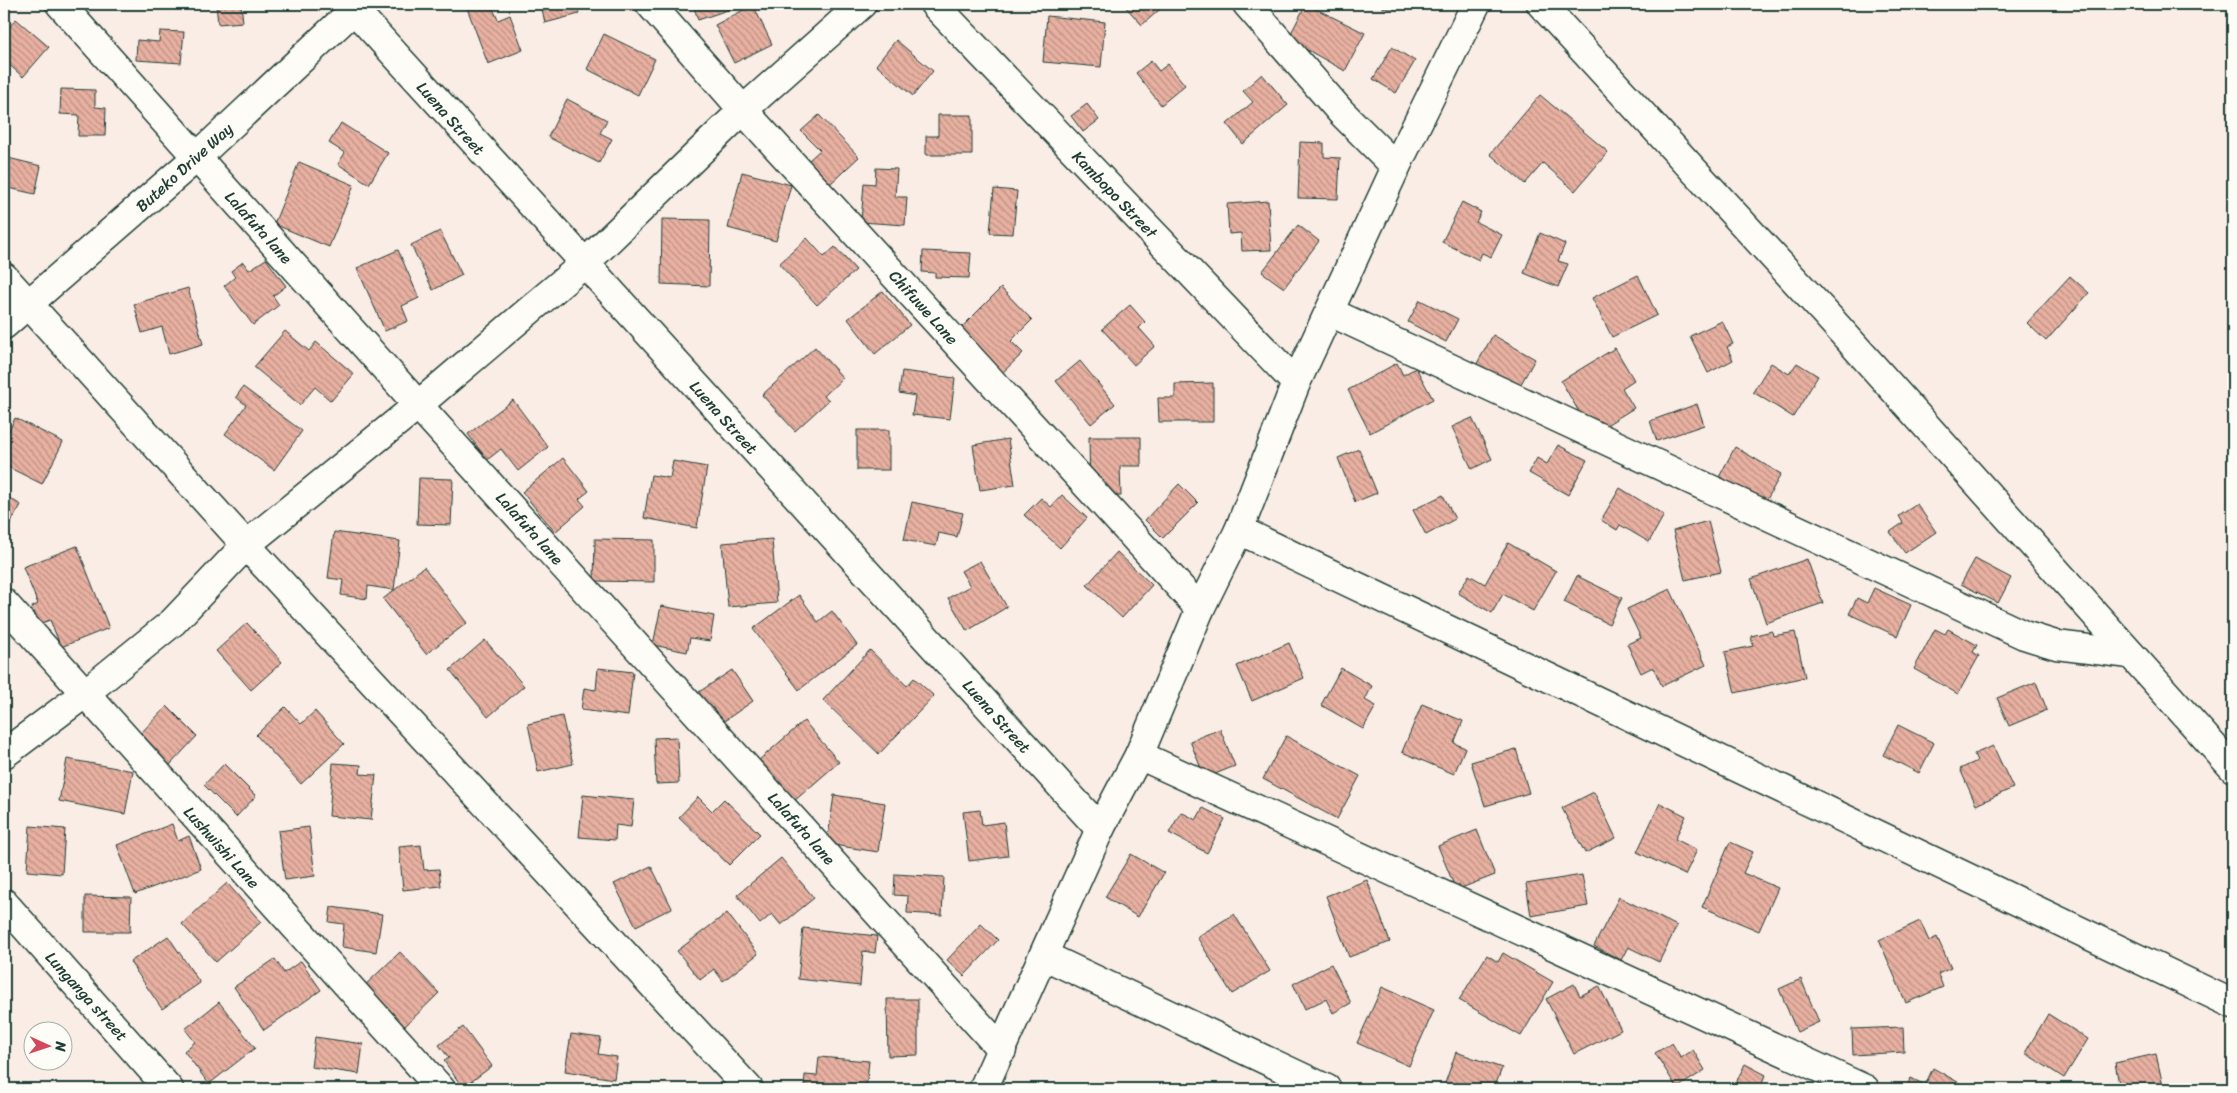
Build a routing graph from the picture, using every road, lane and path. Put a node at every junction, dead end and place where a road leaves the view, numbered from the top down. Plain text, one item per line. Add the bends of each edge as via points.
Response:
1 (60, 4) edge
2 (650, 4) edge
3 (862, 4) edge
4 (934, 4) edge
5 (1247, 4) edge
6 (1476, 4) edge
7 (1541, 4) edge
8 (354, 6) edge
9 (743, 110) junction
10 (197, 157) junction
11 (1396, 167) junction
12 (584, 264) junction
13 (4, 277) edge
14 (28, 304) junction
15 (1330, 312) junction
16 (4, 325) edge
17 (1296, 383) junction
18 (418, 405) junction
19 (1239, 530) junction
20 (246, 545) junction
21 (4, 603) edge
22 (1200, 609) junction
23 (2130, 654) junction
24 (84, 694) junction
25 (4, 754) edge
26 (1139, 755) junction
27 (2233, 768) edge
28 (1100, 829) junction
29 (4, 903) edge
30 (1045, 956) junction
31 (2233, 1004) edge
32 (1002, 1050) junction
33 (169, 1089) edge
34 (441, 1089) edge
35 (749, 1089) edge
36 (983, 1089) edge
37 (1328, 1089) edge
38 (1865, 1089) edge

1 - 10 street, Lalafuta lane
2 - 9 street, Chifuwe Lane
3 - 9 street
4 - 17 street, Kambopo Street
5 - 11 street via 1341,112
6 - 11 street
7 - 23 street via 1825,313
8 - 10 street, Buteko Drive Way
8 - 12 street, Luena Street
9 - 12 street
9 - 22 street, Chifuwe Lane
10 - 14 street, Buteko Drive Way
10 - 18 street, Lalafuta lane
11 - 15 street
12 - 18 street
12 - 28 street, Luena Street
13 - 14 street
14 - 16 street, Buteko Drive Way
14 - 20 street
15 - 17 street
15 - 23 street via 2024,635 2056,645
17 - 19 street
18 - 20 street
18 - 32 street, Lalafuta lane
19 - 22 street
19 - 31 street
20 - 24 street via 173,622
20 - 35 street
21 - 24 street, Lushwishi Lane
22 - 26 street
23 - 27 street
24 - 25 street
24 - 34 street, Lushwishi Lane
26 - 28 street
26 - 38 street
28 - 30 street
29 - 33 street, Lunganga street
30 - 32 street
30 - 37 street
32 - 36 street

